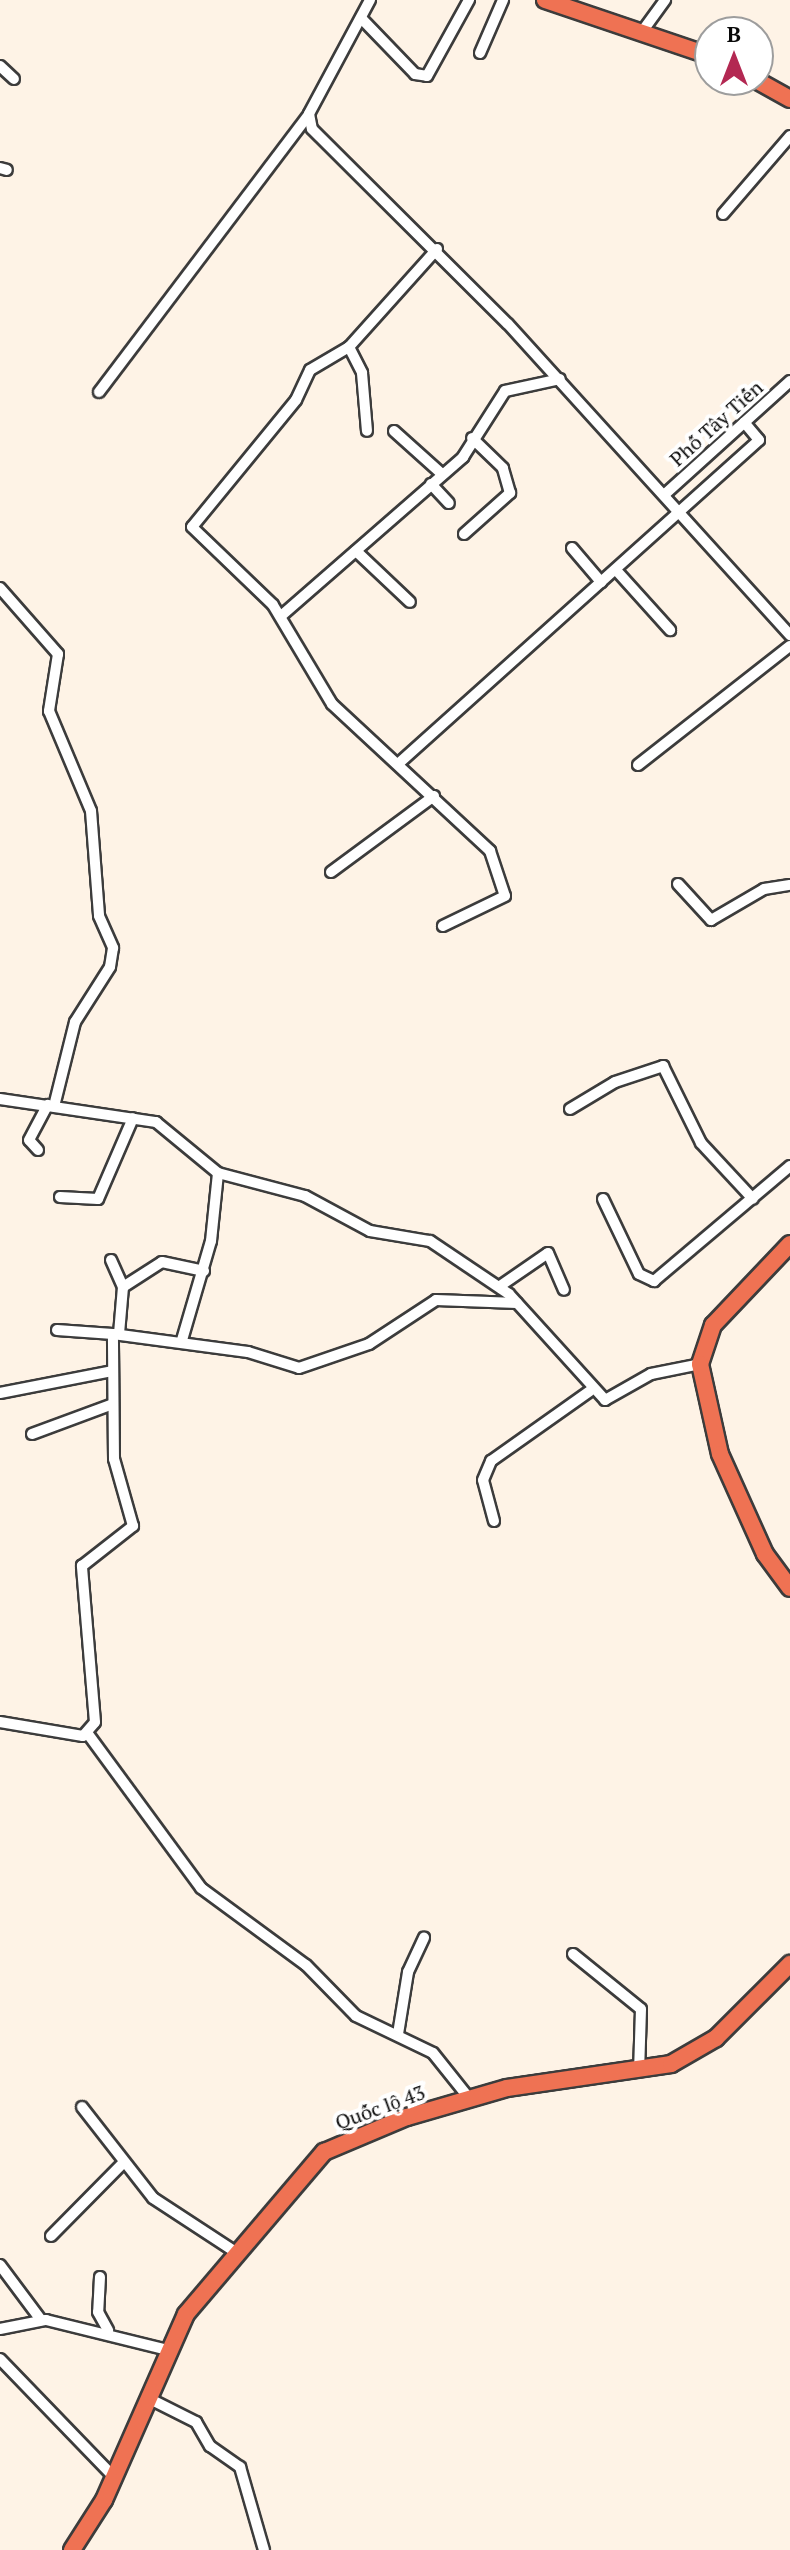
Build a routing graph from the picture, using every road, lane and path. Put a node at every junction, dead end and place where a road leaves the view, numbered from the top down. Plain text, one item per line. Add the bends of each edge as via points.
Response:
1 (370, 0) edge
2 (469, 0) edge
3 (503, 0) edge
4 (545, 0) edge
5 (665, 0) edge
6 (361, 18) junction
7 (644, 29) junction
8 (694, 49) edge
9 (480, 53) dead end
10 (0, 66) edge
11 (14, 79) dead end
12 (309, 114) junction
13 (790, 136) edge
14 (723, 214) dead end
15 (437, 249) junction
16 (349, 347) junction
17 (560, 379) junction
18 (790, 381) edge
19 (99, 392) dead end
20 (744, 422) junction
21 (367, 431) dead end
22 (394, 431) dead end
23 (472, 438) junction
24 (442, 474) junction
25 (431, 484) junction
26 (664, 495) junction
27 (449, 503) dead end
28 (682, 515) junction
29 (464, 534) dead end
30 (572, 548) dead end
31 (356, 551) junction
32 (616, 570) junction
33 (601, 582) junction
34 (0, 588) edge
35 (410, 602) dead end
36 (281, 616) junction
37 (670, 630) dead end
38 (790, 635) edge
39 (790, 646) edge
40 (398, 764) junction
41 (638, 765) dead end
42 (434, 796) junction
43 (331, 872) dead end
44 (678, 884) dead end
45 (790, 885) edge
46 (443, 926) dead end
47 (0, 1099) edge
48 (51, 1106) junction
49 (570, 1109) dead end
50 (133, 1118) junction
51 (38, 1150) dead end
52 (790, 1166) edge
53 (218, 1173) junction
54 (60, 1197) dead end
55 (603, 1199) dead end
56 (753, 1199) junction
57 (790, 1244) edge
58 (111, 1260) dead end
59 (204, 1271) junction
60 (500, 1286) junction
61 (123, 1287) junction
62 (564, 1290) dead end
63 (517, 1303) junction
64 (57, 1330) dead end
65 (116, 1334) junction
66 (182, 1340) junction
67 (700, 1364) junction
68 (112, 1371) junction
69 (590, 1391) junction
70 (0, 1393) edge
71 (113, 1404) junction
72 (32, 1434) dead end
73 (494, 1521) dead end
74 (790, 1588) edge
75 (0, 1722) edge
76 (88, 1734) junction
77 (424, 1937) dead end
78 (573, 1954) dead end
79 (788, 1971) edge
80 (398, 2034) junction
81 (639, 2071) junction
82 (469, 2098) junction
83 (82, 2107) dead end
84 (123, 2163) junction
85 (51, 2236) dead end
86 (237, 2253) junction
87 (0, 2265) edge
88 (100, 2277) dead end
89 (41, 2320) junction
90 (0, 2329) edge
91 (108, 2330) junction
92 (168, 2350) junction
93 (0, 2359) edge
94 (148, 2398) junction
95 (114, 2477) junction
96 (72, 2550) edge
97 (264, 2550) edge

1 - 6 street
2 - 6 street via 427,76 415,74
3 - 9 street
4 - 7 highway
5 - 7 street
6 - 12 street
7 - 8 highway
10 - 11 street
12 - 15 street via 317,135
12 - 19 street
13 - 14 street
15 - 16 street
15 - 17 street
16 - 21 street via 362,373
16 - 36 street via 310,370 296,400 192,527
17 - 23 street via 505,391
17 - 26 street
18 - 20 street, Phố Tây Tiến
20 - 26 street, Phố Tây Tiến
20 - 28 street via 759,440
22 - 24 street
23 - 24 street
23 - 29 street via 503,468 510,493
24 - 25 street
25 - 27 street
25 - 31 street
26 - 28 street, Phố Tây Tiến
28 - 32 street
28 - 38 street, Phố Tây Tiến
30 - 33 street
31 - 35 street
31 - 36 street
32 - 33 street
32 - 37 street
33 - 40 street
34 - 48 street via 58,654 49,711 91,811 99,916 113,948 75,1022
36 - 40 street via 332,704
39 - 41 street
40 - 42 street
42 - 43 street
42 - 46 street via 490,851 506,893
44 - 45 street via 711,920 764,889
47 - 48 street
48 - 50 street
48 - 51 street via 29,1140
49 - 56 street via 615,1082 663,1066 701,1143
50 - 53 street via 171,1130
50 - 54 street via 98,1199
52 - 56 street
53 - 59 street
53 - 60 street via 305,1196 370,1231 430,1241
55 - 56 street via 639,1274 654,1281
57 - 67 highway via 713,1325
58 - 61 street
59 - 61 street via 162,1262
59 - 66 street
60 - 62 street via 548,1253
60 - 63 street
61 - 65 street
63 - 66 street via 436,1300 369,1344 299,1368
63 - 69 street
64 - 65 street
65 - 66 street
65 - 68 street
67 - 69 street via 651,1374 605,1400
67 - 74 highway via 720,1454 765,1554
68 - 70 street
68 - 71 street
69 - 73 street via 491,1461 483,1480
71 - 72 street
71 - 76 street via 116,1470 133,1526 82,1566 97,1699
75 - 76 street
76 - 80 street via 201,1888 306,1965 356,2016
77 - 80 street via 408,1972
78 - 81 street via 641,2009
79 - 81 highway, Quốc lộ 43 via 701,2051
80 - 82 street via 433,2053
81 - 82 highway, Quốc lộ 43 via 564,2077
82 - 86 highway, Quốc lộ 43 via 335,2144
83 - 84 street via 107,2131
84 - 85 street
84 - 86 street via 153,2198
86 - 92 highway, Quốc lộ 43 via 186,2314
87 - 89 street
88 - 91 street via 98,2312
89 - 90 street
89 - 91 street
91 - 92 street
92 - 94 highway, Quốc lộ 43
93 - 95 street
94 - 95 highway, Quốc lộ 43
94 - 97 street via 191,2418 210,2446 240,2467
95 - 96 highway, Quốc lộ 43

